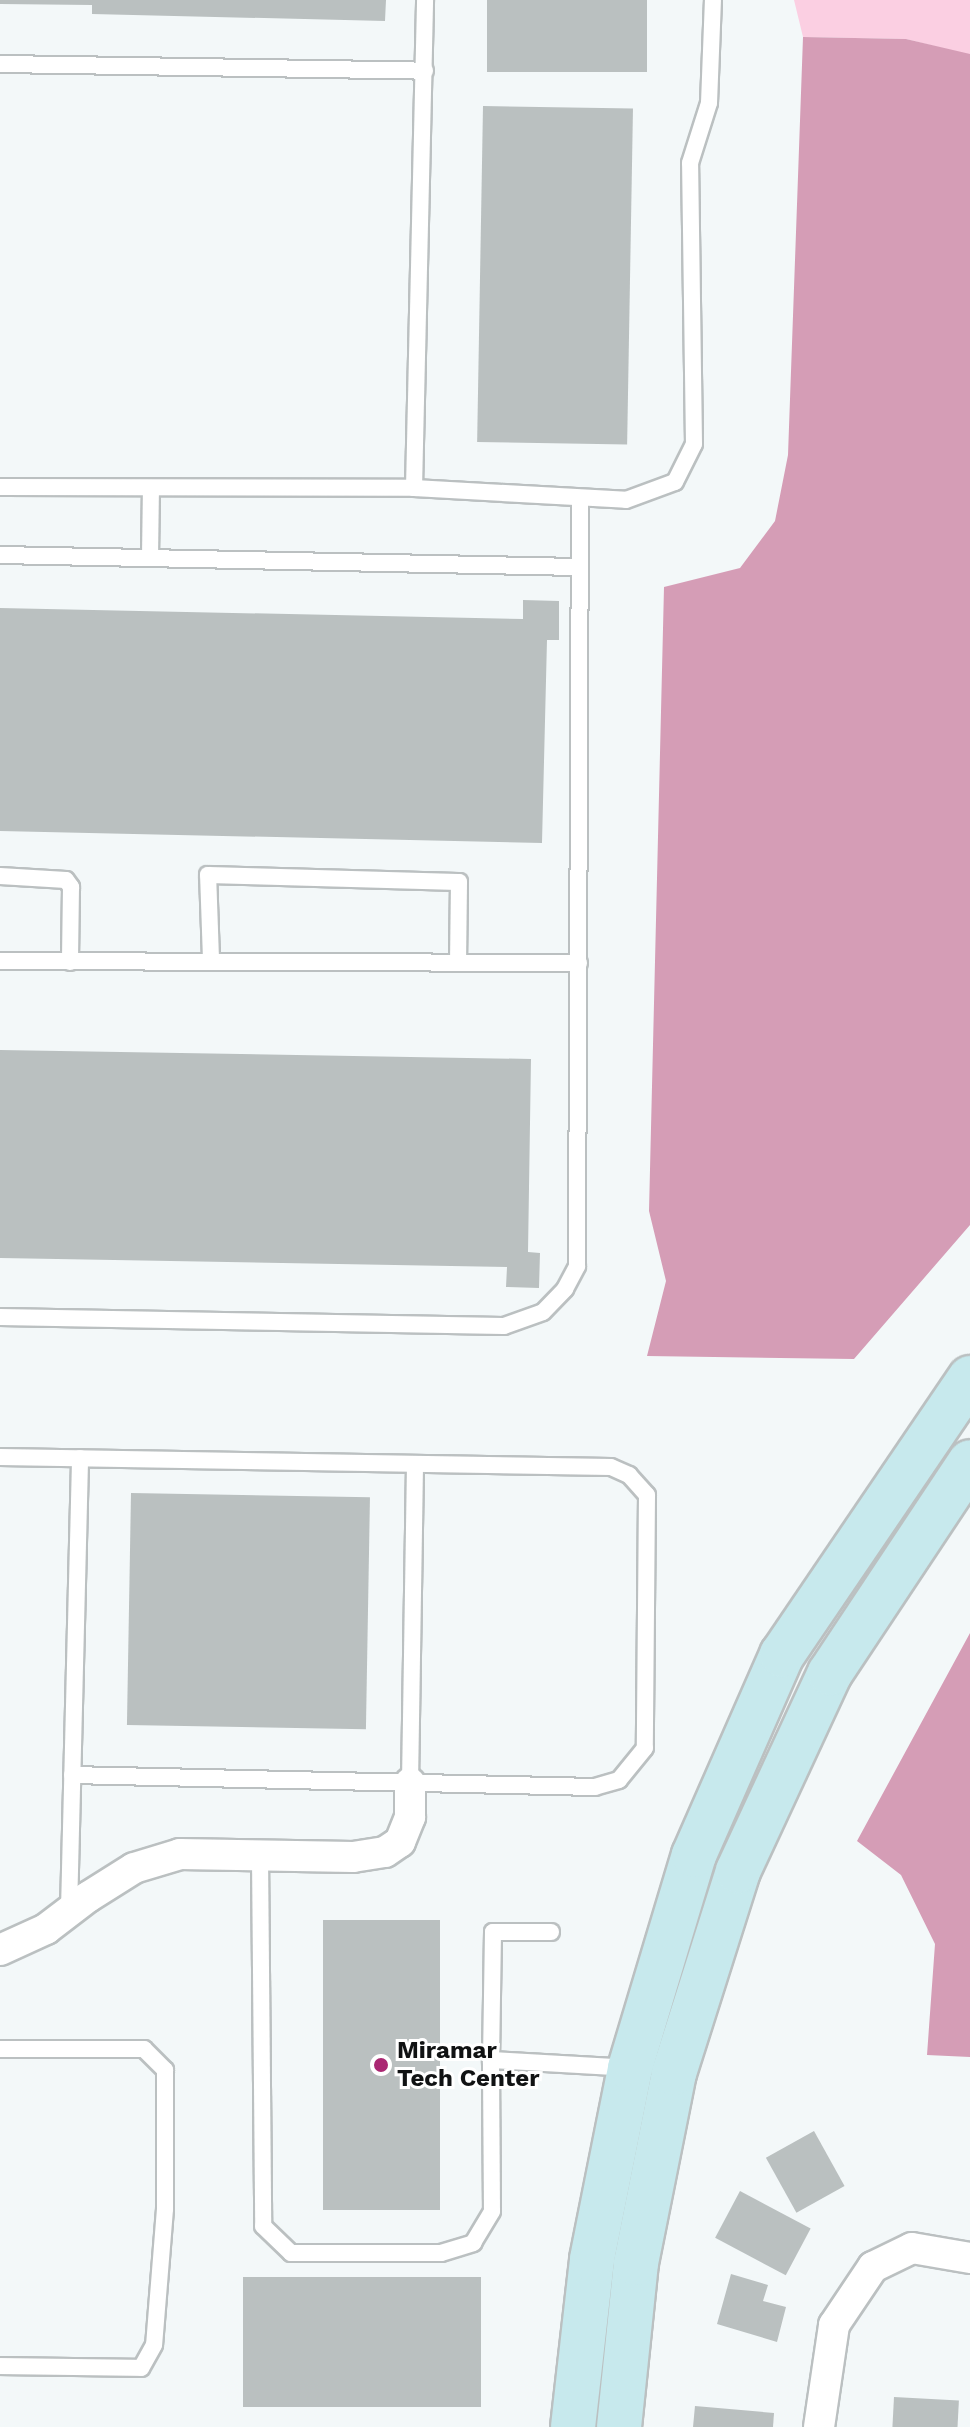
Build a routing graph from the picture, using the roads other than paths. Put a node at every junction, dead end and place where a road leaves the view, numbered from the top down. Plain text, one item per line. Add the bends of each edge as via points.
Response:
1 (425, 0) edge
2 (713, 0) edge
3 (0, 64) edge
4 (425, 71) junction
5 (0, 487) edge
6 (414, 488) junction
7 (151, 489) junction
8 (580, 498) junction
9 (0, 555) edge
10 (150, 557) junction
11 (580, 567) junction
12 (0, 876) edge
13 (211, 959) junction
14 (0, 961) edge
15 (70, 962) junction
16 (458, 962) junction
17 (579, 963) junction
18 (0, 1317) edge
19 (970, 1378) edge
20 (0, 1457) edge
21 (80, 1458) junction
22 (970, 1462) edge
23 (415, 1464) junction
24 (72, 1775) junction
25 (410, 1783) junction
26 (260, 1855) junction
27 (69, 1911) junction
28 (551, 1932) dead end
29 (0, 1950) edge
30 (0, 2049) edge
31 (491, 2060) junction
32 (630, 2068) junction
33 (970, 2258) edge
34 (0, 2366) edge
35 (573, 2427) edge
36 (619, 2427) edge
37 (819, 2427) edge

1 - 4 lane
2 - 8 lane via 709,103 690,163 694,444 675,482 626,500
3 - 4 lane
4 - 6 lane
5 - 7 lane
6 - 7 lane
6 - 8 lane
7 - 10 lane
8 - 11 lane
9 - 10 lane
10 - 11 lane
11 - 17 lane
12 - 15 lane via 66,880 71,887
13 - 15 lane
13 - 16 lane
13 - 16 lane via 208,875 459,882
14 - 15 lane
16 - 17 lane
17 - 18 lane via 577,1266 565,1289 543,1312 504,1326
19 - 32 street via 782,1655 694,1855
20 - 21 lane
21 - 23 lane
21 - 24 lane
22 - 36 street via 830,1673 738,1871 674,2073 636,2263
23 - 25 lane
23 - 25 lane via 611,1467 629,1475 647,1495 645,1748 619,1780 595,1787
24 - 25 lane
24 - 27 lane
25 - 26 street via 410,1817 400,1842 385,1852 353,1857
26 - 27 street via 180,1854 134,1868
26 - 31 lane via 263,2226 291,2253 441,2253 473,2243 492,2211
27 - 29 street via 46,1929
28 - 31 lane via 493,1932
30 - 34 lane via 144,2049 165,2070 165,2209 154,2345 141,2368
31 - 32 lane
32 - 35 street via 592,2259
33 - 37 street via 912,2248 873,2267 834,2325

